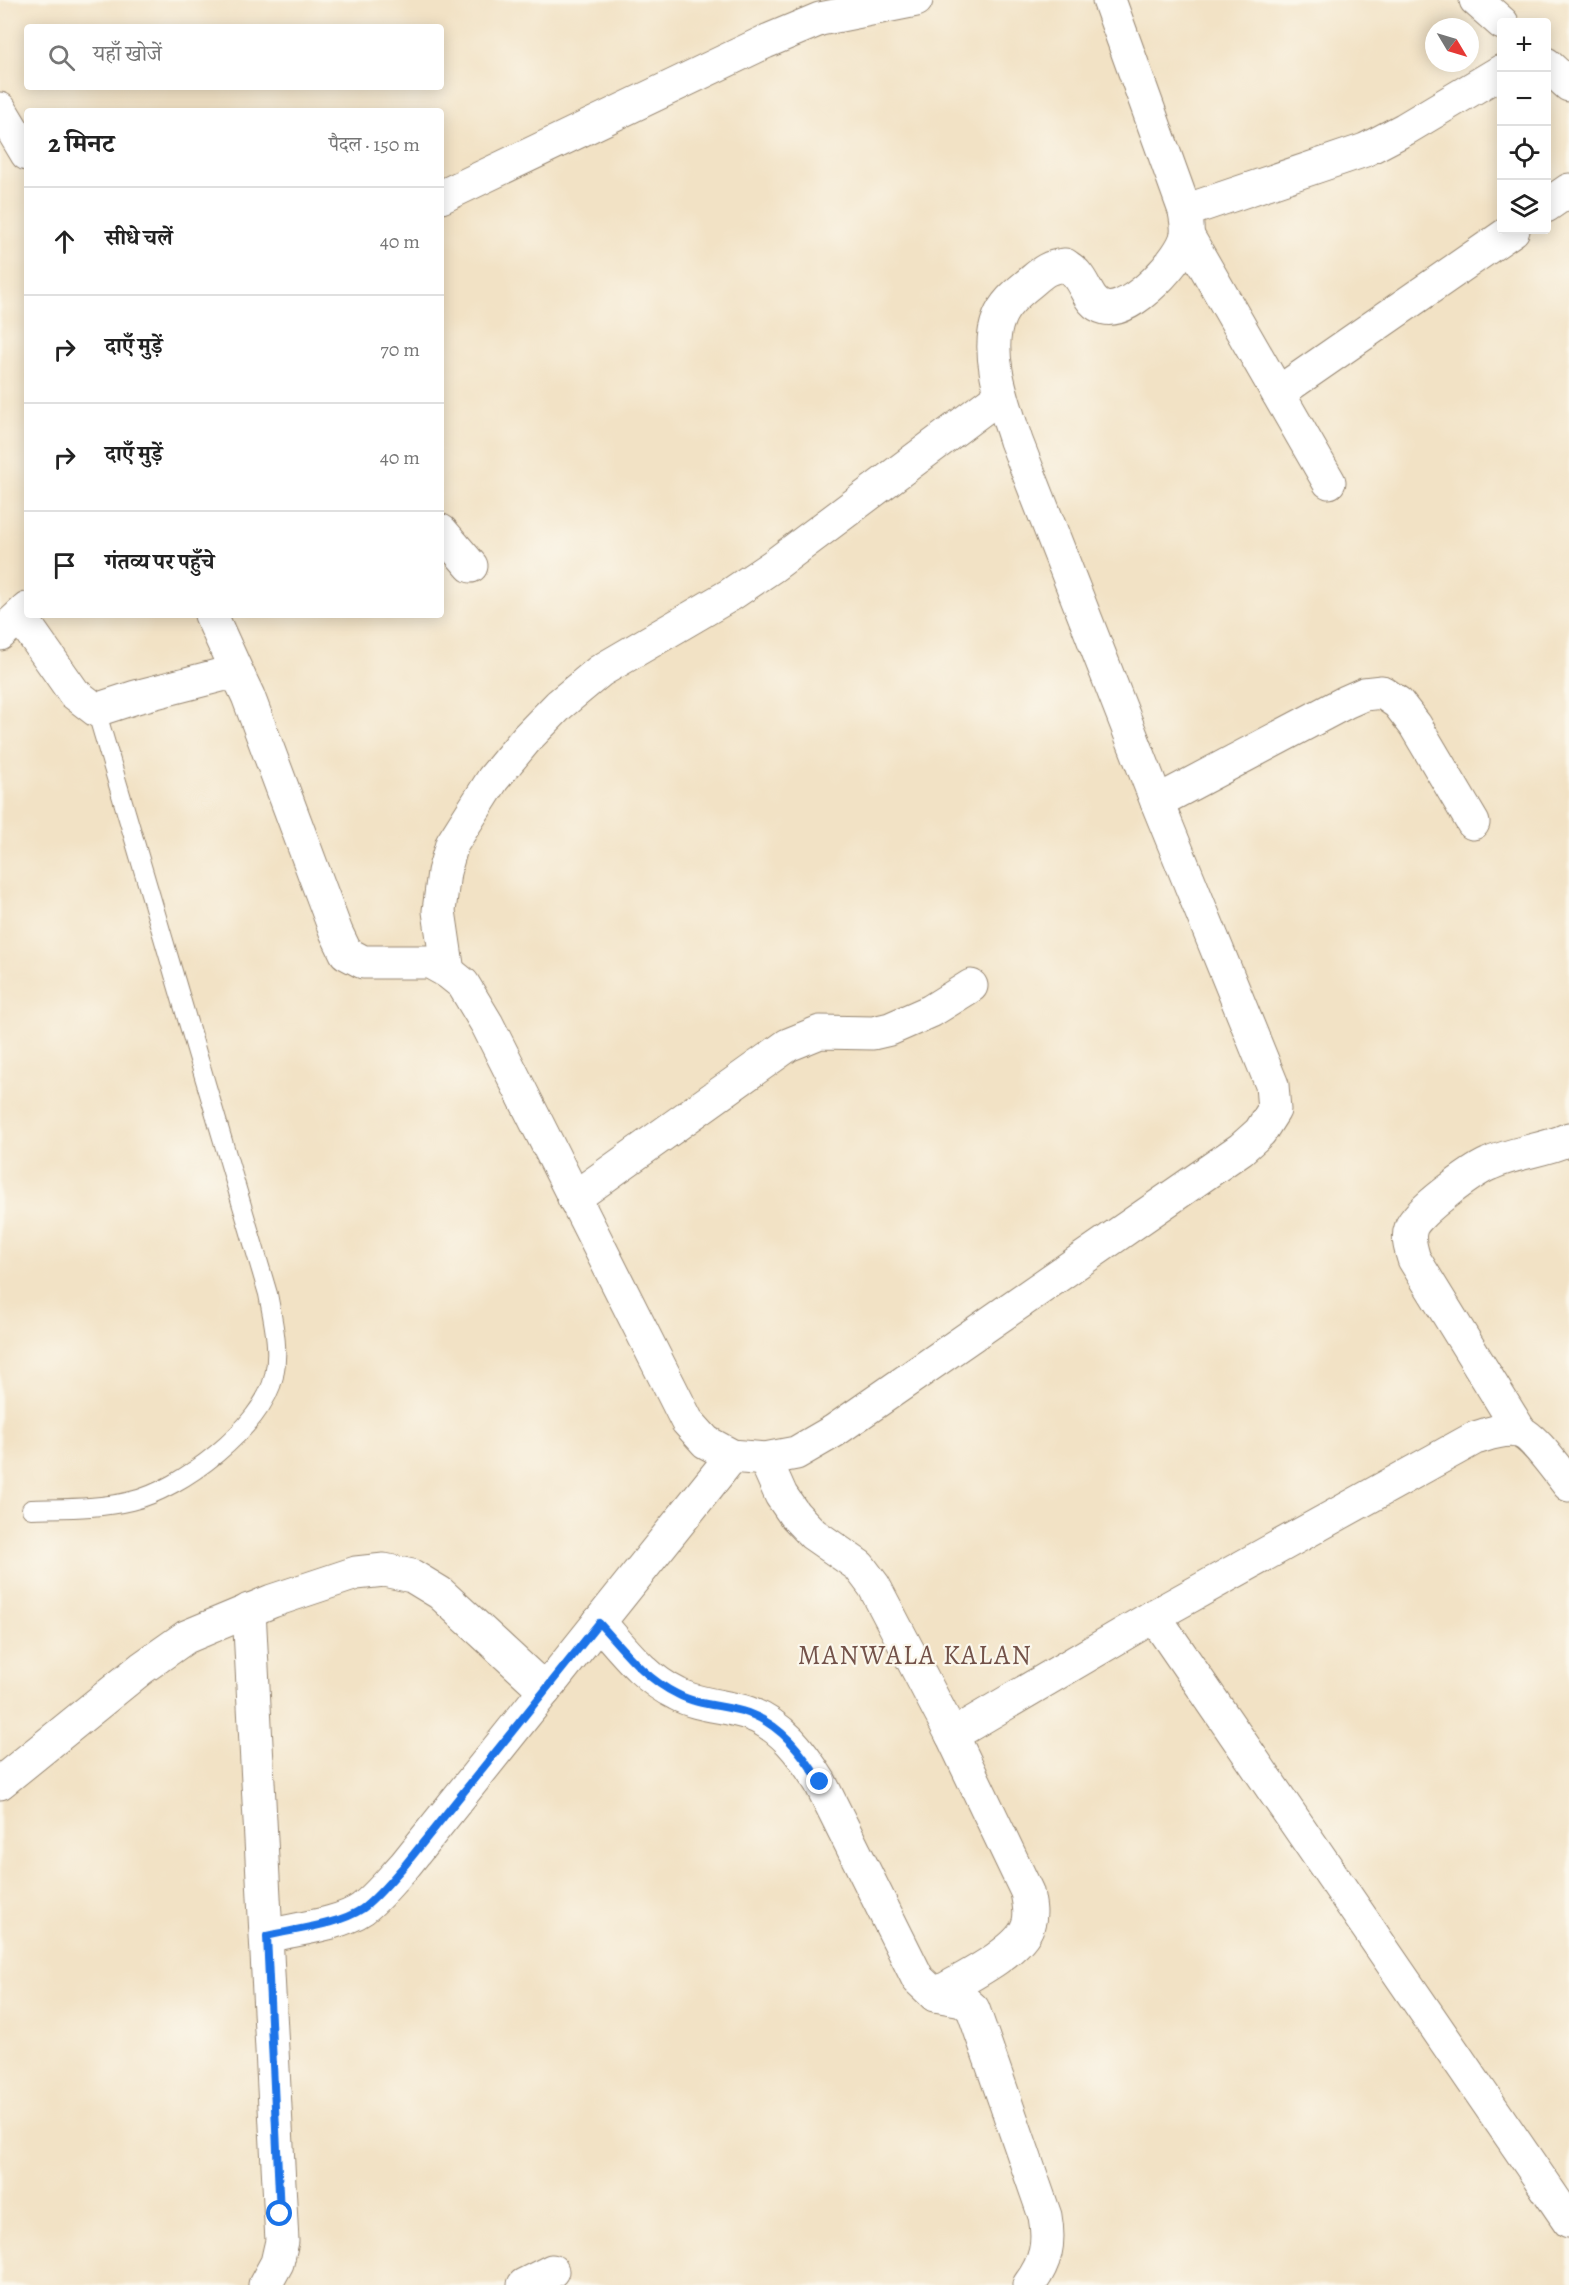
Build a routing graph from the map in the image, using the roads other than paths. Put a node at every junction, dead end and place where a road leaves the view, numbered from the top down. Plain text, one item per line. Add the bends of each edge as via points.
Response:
1 (916, 0) edge
2 (1109, 0) edge
3 (1551, 69) edge
4 (1500, 72) edge
5 (1569, 85) edge
6 (0, 109) edge
7 (24, 149) edge
8 (1569, 190) edge
9 (444, 196) edge
10 (1551, 203) edge
11 (1186, 223) junction
12 (1507, 234) edge
13 (1278, 393) junction
14 (1001, 394) junction
15 (1329, 482) dead end
16 (444, 534) edge
17 (471, 566) dead end
18 (212, 618) edge
19 (16, 619) edge
20 (239, 677) junction
21 (96, 710) junction
22 (1157, 802) junction
23 (1473, 824) dead end
24 (448, 972) junction
25 (971, 986) dead end
26 (1569, 1139) edge
27 (574, 1198) junction
28 (1520, 1431) junction
29 (732, 1456) junction
30 (765, 1459) junction
31 (1569, 1485) edge
32 (31, 1509) dead end
33 (249, 1610) junction
34 (1154, 1616) junction
35 (599, 1623) junction
36 (545, 1690) junction
37 (952, 1735) junction
38 (0, 1783) edge
39 (267, 1936) junction
40 (935, 1995) junction
41 (1569, 2221) edge
42 (265, 2285) edge
43 (1029, 2285) edge

1 - 9 street via 820,19
2 - 11 street
3 - 5 street
4 - 11 street via 1365,150
6 - 7 street
8 - 10 street
11 - 13 street
11 - 14 street via 1175,258 1153,284 1118,309 1092,301 1077,274 1065,265 1050,266 1012,297 999,317 994,336
12 - 13 street
13 - 15 street
14 - 22 street
14 - 24 street via 773,566 600,671 527,738 493,779 452,844 439,910
16 - 17 street
18 - 20 street
19 - 21 street via 74,693
20 - 21 street via 225,674
20 - 24 street via 346,952 363,962 430,962
21 - 32 lane via 268,1294 277,1345 274,1377 262,1406 244,1430 211,1458 160,1491 133,1501
22 - 23 street via 1346,702 1382,692 1398,703 1415,725
22 - 30 street via 1272,1085 1274,1110 1260,1132 1241,1149 834,1431 796,1453
24 - 27 street via 463,984 487,1024
25 - 27 street via 931,1011 890,1029 873,1033 820,1032 788,1045
26 - 28 street via 1474,1172 1422,1212 1411,1227 1409,1244 1414,1259
27 - 29 street via 687,1422 706,1442
28 - 31 street
28 - 34 street via 1475,1438
29 - 30 street
29 - 35 street
30 - 37 street via 781,1496 794,1514 813,1534 860,1566 874,1586
33 - 36 street via 356,1573 384,1570 412,1576 440,1593
33 - 38 street via 186,1637
33 - 39 street
34 - 37 street
34 - 41 street
35 - 36 street
35 - 40 street via 638,1667 658,1683 703,1704 748,1713 767,1722 801,1751 918,1979
36 - 39 street via 376,1897 342,1918
37 - 40 street via 1027,1892 1030,1910 1028,1926 1007,1952
39 - 42 street via 282,2241 278,2263
40 - 43 street via 963,2000 973,2009 1045,2216 1046,2251 1040,2270

